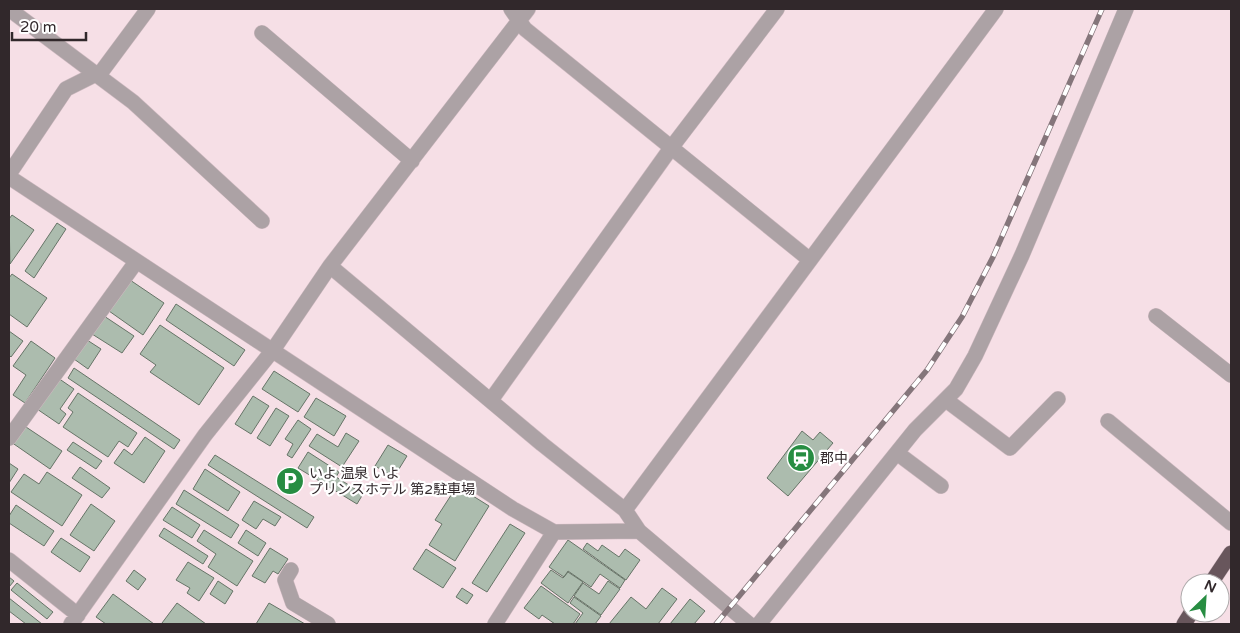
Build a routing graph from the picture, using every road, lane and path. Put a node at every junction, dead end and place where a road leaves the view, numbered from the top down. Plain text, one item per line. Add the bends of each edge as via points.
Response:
1 (9, 9) edge
2 (148, 9) edge
3 (777, 9) edge
4 (996, 9) edge
5 (1126, 9) edge
6 (520, 12) edge
7 (262, 32) dead end
8 (98, 73) junction
9 (671, 148) junction
10 (412, 161) junction
11 (9, 176) edge
12 (262, 221) dead end
13 (810, 260) junction
14 (136, 262) junction
15 (330, 266) junction
16 (1156, 316) dead end
17 (273, 350) junction
18 (1231, 375) edge
19 (1058, 398) dead end
20 (491, 400) junction
21 (946, 400) junction
22 (1108, 421) dead end
23 (9, 438) edge
24 (897, 453) junction
25 (941, 486) dead end
26 (625, 510) junction
27 (1231, 523) edge
28 (554, 532) junction
29 (639, 532) junction
30 (1231, 553) edge
31 (9, 560) edge
32 (291, 570) dead end
33 (1218, 573) edge
34 (75, 620) edge
35 (328, 624) edge
36 (496, 624) edge
37 (750, 624) edge

1 - 8 street
2 - 8 street
3 - 9 street
4 - 13 street
5 - 21 street via 976,356
6 - 9 street via 525,29
6 - 10 street
7 - 10 street
8 - 11 street via 66,89
8 - 12 street
9 - 13 street
9 - 20 street
10 - 15 street
11 - 14 street
13 - 26 street
14 - 17 street
14 - 23 street
15 - 17 street
15 - 20 street
16 - 18 street
17 - 28 street
17 - 34 street via 205,434
19 - 21 street via 1010,448
20 - 26 street
21 - 24 street via 930,413
22 - 27 street
24 - 25 street
24 - 37 street
26 - 29 street
28 - 29 street
28 - 36 street
29 - 37 street
30 - 33 highway
31 - 34 street
32 - 35 street via 285,580 293,603

